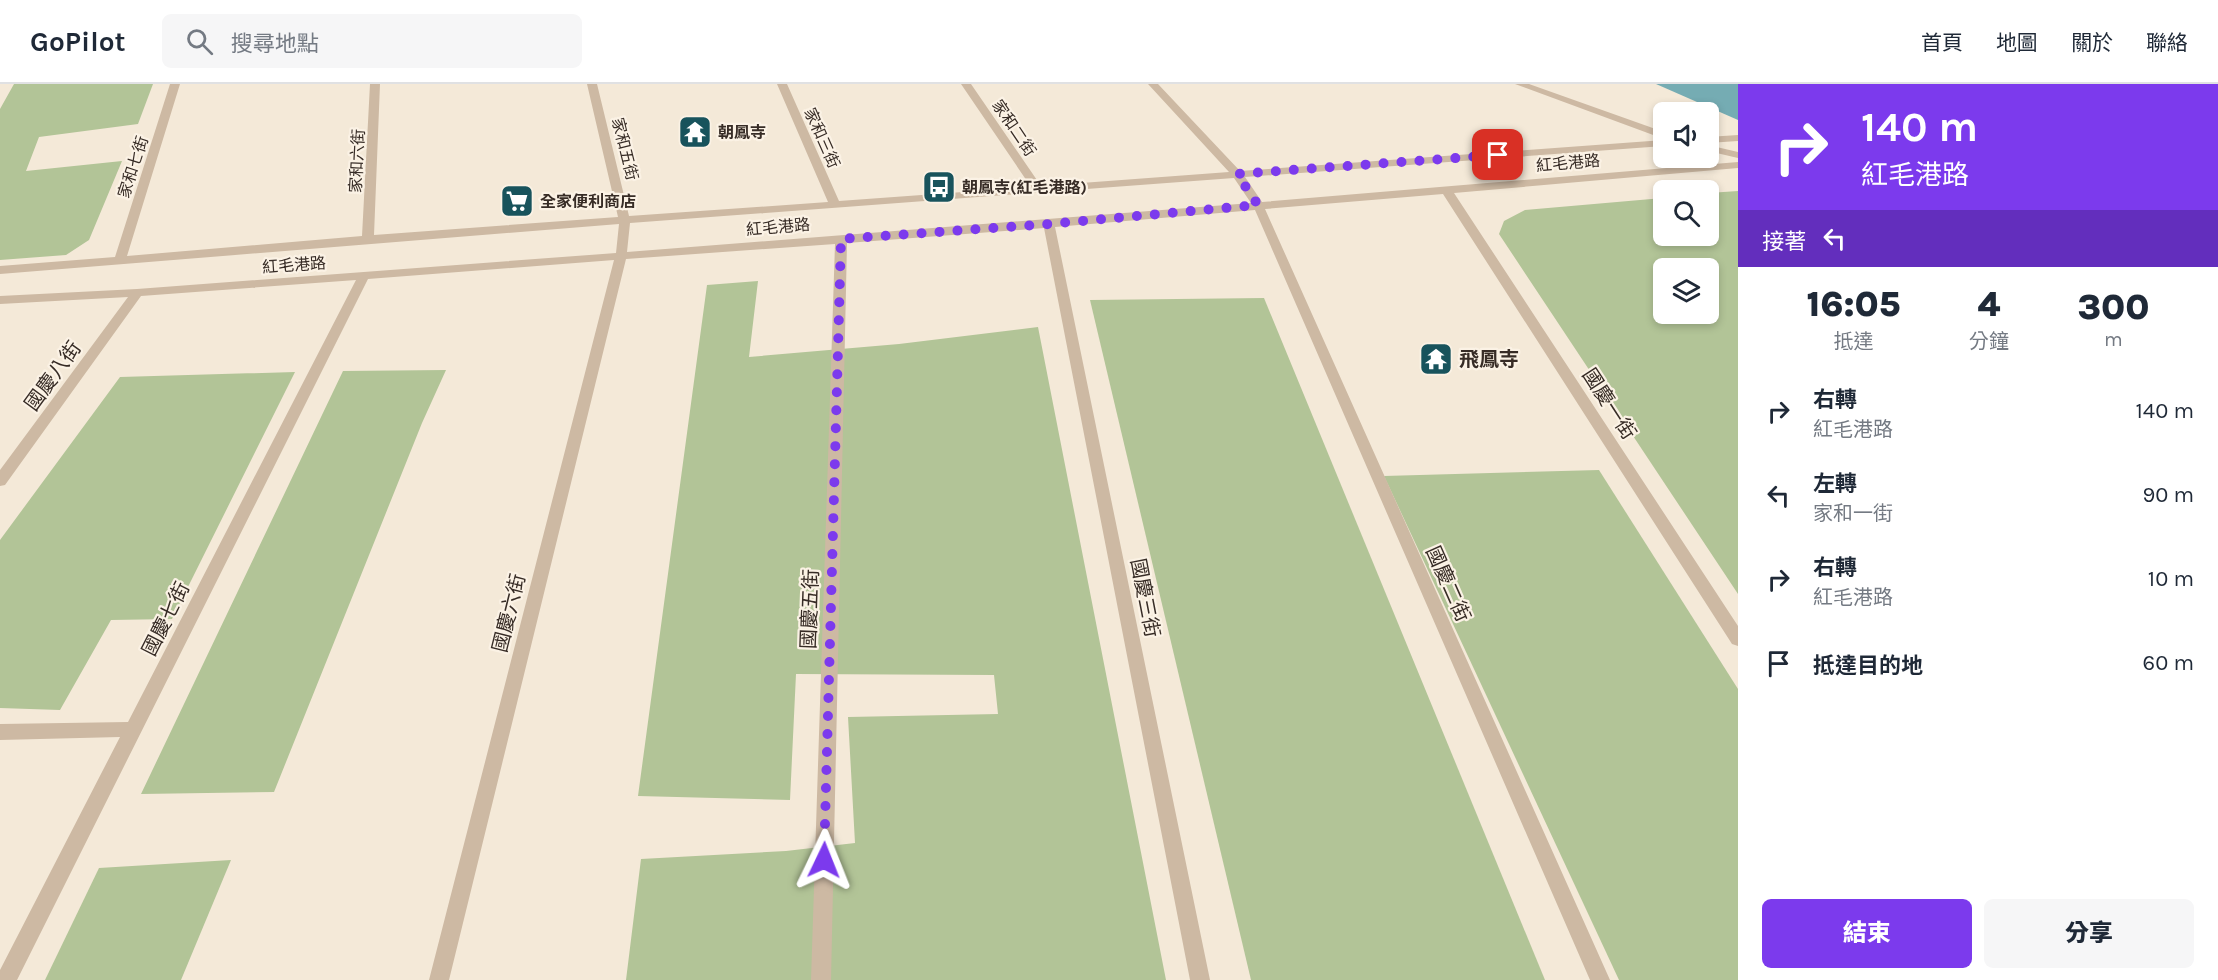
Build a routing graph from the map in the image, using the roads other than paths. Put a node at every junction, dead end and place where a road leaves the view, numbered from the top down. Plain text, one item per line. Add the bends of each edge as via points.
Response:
1 (175, 84) edge
2 (375, 84) edge
3 (592, 84) edge
4 (782, 84) edge
5 (966, 84) edge
6 (1153, 84) edge
7 (1520, 84) edge
8 (1653, 132) edge
9 (1738, 138) edge
10 (1719, 139) edge
11 (1653, 143) edge
12 (1719, 151) edge
13 (1738, 155) edge
14 (1738, 165) edge
15 (1237, 174) junction
16 (1037, 188) junction
17 (1447, 191) junction
18 (835, 204) junction
19 (1258, 205) junction
20 (625, 221) junction
21 (1049, 224) junction
22 (368, 239) junction
23 (841, 239) junction
24 (621, 256) junction
25 (120, 259) junction
26 (0, 270) edge
27 (364, 276) junction
28 (137, 293) junction
29 (0, 300) edge
30 (0, 481) edge
31 (1738, 639) edge
32 (133, 729) junction
33 (0, 732) edge
34 (6, 980) edge
35 (439, 980) edge
36 (821, 980) edge
37 (1200, 980) edge
38 (1600, 980) edge

1 - 25 street, 家和七街
2 - 22 street, 家和六街
3 - 20 street, 家和五街
4 - 18 street, 家和三街
5 - 16 street, 家和二街
6 - 15 street, 國慶二街
7 - 8 street
9 - 10 street
11 - 15 street, 紅毛港路
12 - 13 street
14 - 17 street, 紅毛港路
15 - 16 street, 紅毛港路
15 - 19 street, 國慶二街
16 - 18 street, 紅毛港路
17 - 19 street, 紅毛港路
17 - 31 street, 國慶一街
18 - 20 street, 紅毛港路
19 - 21 street, 紅毛港路
19 - 38 street, 國慶二街
20 - 22 street, 紅毛港路
20 - 24 street, 家和五街
21 - 23 street, 紅毛港路
21 - 37 street, 國慶三街
22 - 25 street, 紅毛港路
23 - 24 street, 紅毛港路
23 - 36 street, 國慶五街
24 - 27 street, 紅毛港路
24 - 35 street, 國慶六街
25 - 26 street, 紅毛港路
27 - 28 street, 紅毛港路
27 - 32 street, 國慶七街
28 - 29 street, 紅毛港路
28 - 30 street, 國慶八街
32 - 33 street
32 - 34 street, 國慶七街

